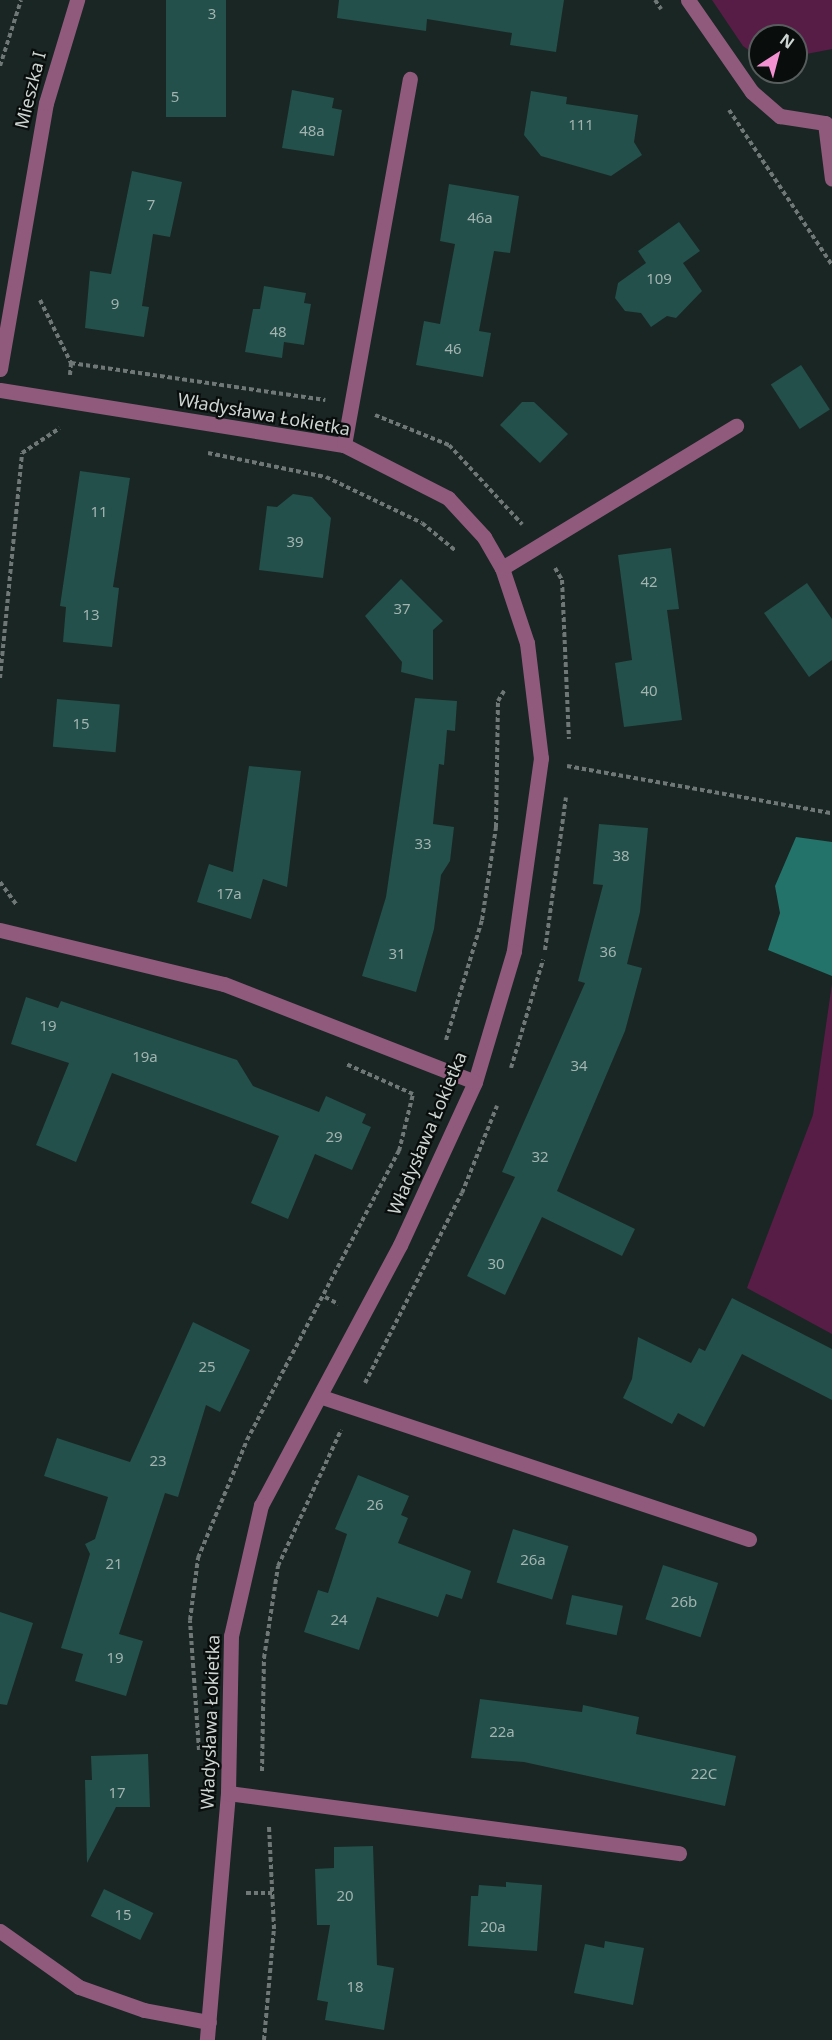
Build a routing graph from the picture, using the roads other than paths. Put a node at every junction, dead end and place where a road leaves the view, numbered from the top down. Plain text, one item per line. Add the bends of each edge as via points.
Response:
1 (77, 0) edge
2 (688, 0) edge
3 (410, 79) dead end
4 (832, 179) edge
5 (0, 369) edge
6 (0, 390) edge
7 (736, 426) dead end
8 (344, 445) junction
9 (502, 568) junction
10 (0, 930) edge
11 (475, 1082) junction
12 (322, 1397) junction
13 (749, 1539) dead end
14 (228, 1793) junction
15 (679, 1853) dead end
16 (0, 1931) edge
17 (209, 2022) junction
18 (207, 2040) edge

1 - 5 street, Mieszka I via 46,103
2 - 4 street via 752,92 780,116 825,123
3 - 8 street
6 - 8 street, Władysława Łokietka
7 - 9 street
8 - 9 street, Władysława Łokietka via 448,498 484,537
9 - 11 street, Władysława Łokietka via 527,643 541,758 514,951
10 - 11 street via 224,984
11 - 12 street, Władysława Łokietka
12 - 13 street
12 - 14 street, Władysława Łokietka via 261,1505 231,1636
14 - 15 street
14 - 17 street, Władysława Łokietka
16 - 17 street via 79,1987 144,2010
17 - 18 street, Władysława Łokietka

